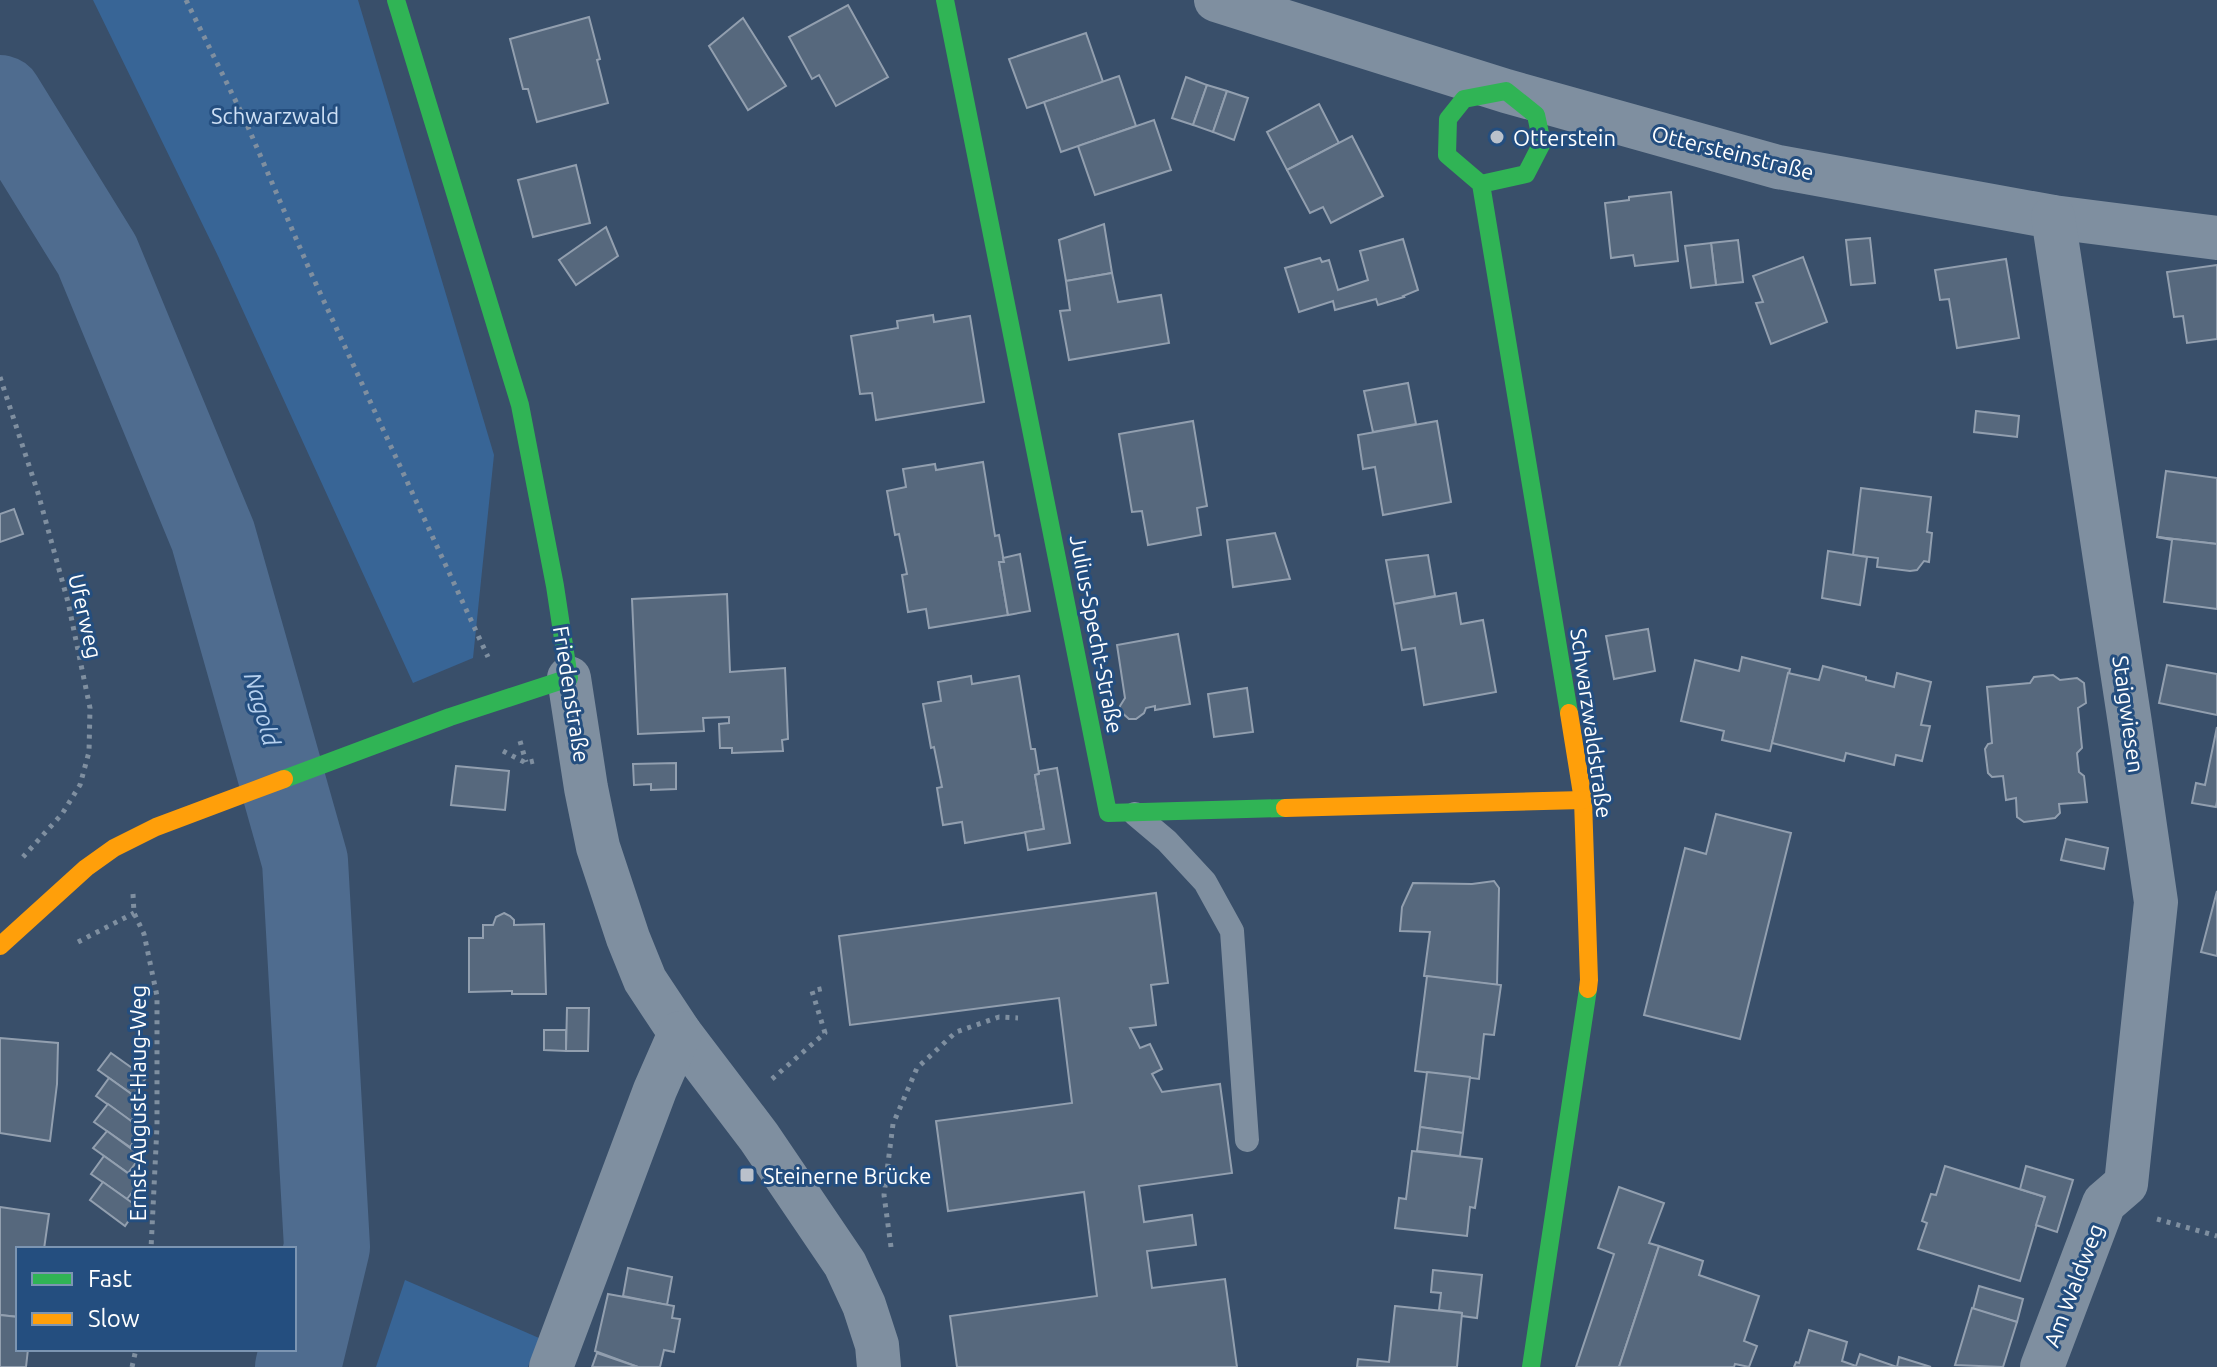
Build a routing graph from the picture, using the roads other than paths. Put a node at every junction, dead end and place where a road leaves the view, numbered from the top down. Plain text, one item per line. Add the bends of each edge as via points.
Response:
1 (396, 0) edge
2 (945, 0) edge
3 (1216, 0) edge
4 (1506, 91) junction
5 (1481, 184) junction
6 (2053, 217) junction
7 (2217, 238) edge
8 (569, 678) junction
9 (1583, 800) junction
10 (1134, 812) junction
11 (0, 946) edge
12 (680, 1033) junction
13 (1247, 1140) dead end
14 (2104, 1203) joint
15 (551, 1367) edge
16 (879, 1367) edge
17 (1531, 1367) edge
18 (2042, 1367) edge

1 - 8 street, Friedenstraße via 520,405
2 - 10 street, Julius-Specht-Straße via 1108,813
3 - 4 street, Ottersteinstraße
4 - 5 street via 1536,115 1542,143 1526,174
4 - 5 street via 1464,99 1448,119 1447,155
4 - 6 street, Ottersteinstraße via 1778,167
5 - 9 street, Schwarzwaldstraße
6 - 7 street, Ottersteinstraße
6 - 14 street, Staigwiesen via 2156,902 2126,1184
8 - 11 street via 156,827 86,868
8 - 12 street, Friedenstraße via 598,847 645,980
9 - 10 street, Julius-Specht-Straße
9 - 17 street, Schwarzwaldstraße via 1589,980
10 - 13 lane via 1205,882 1232,931
12 - 15 street
12 - 16 street, Friedenstraße via 845,1264 864,1305
14 - 18 street, Am Waldweg

